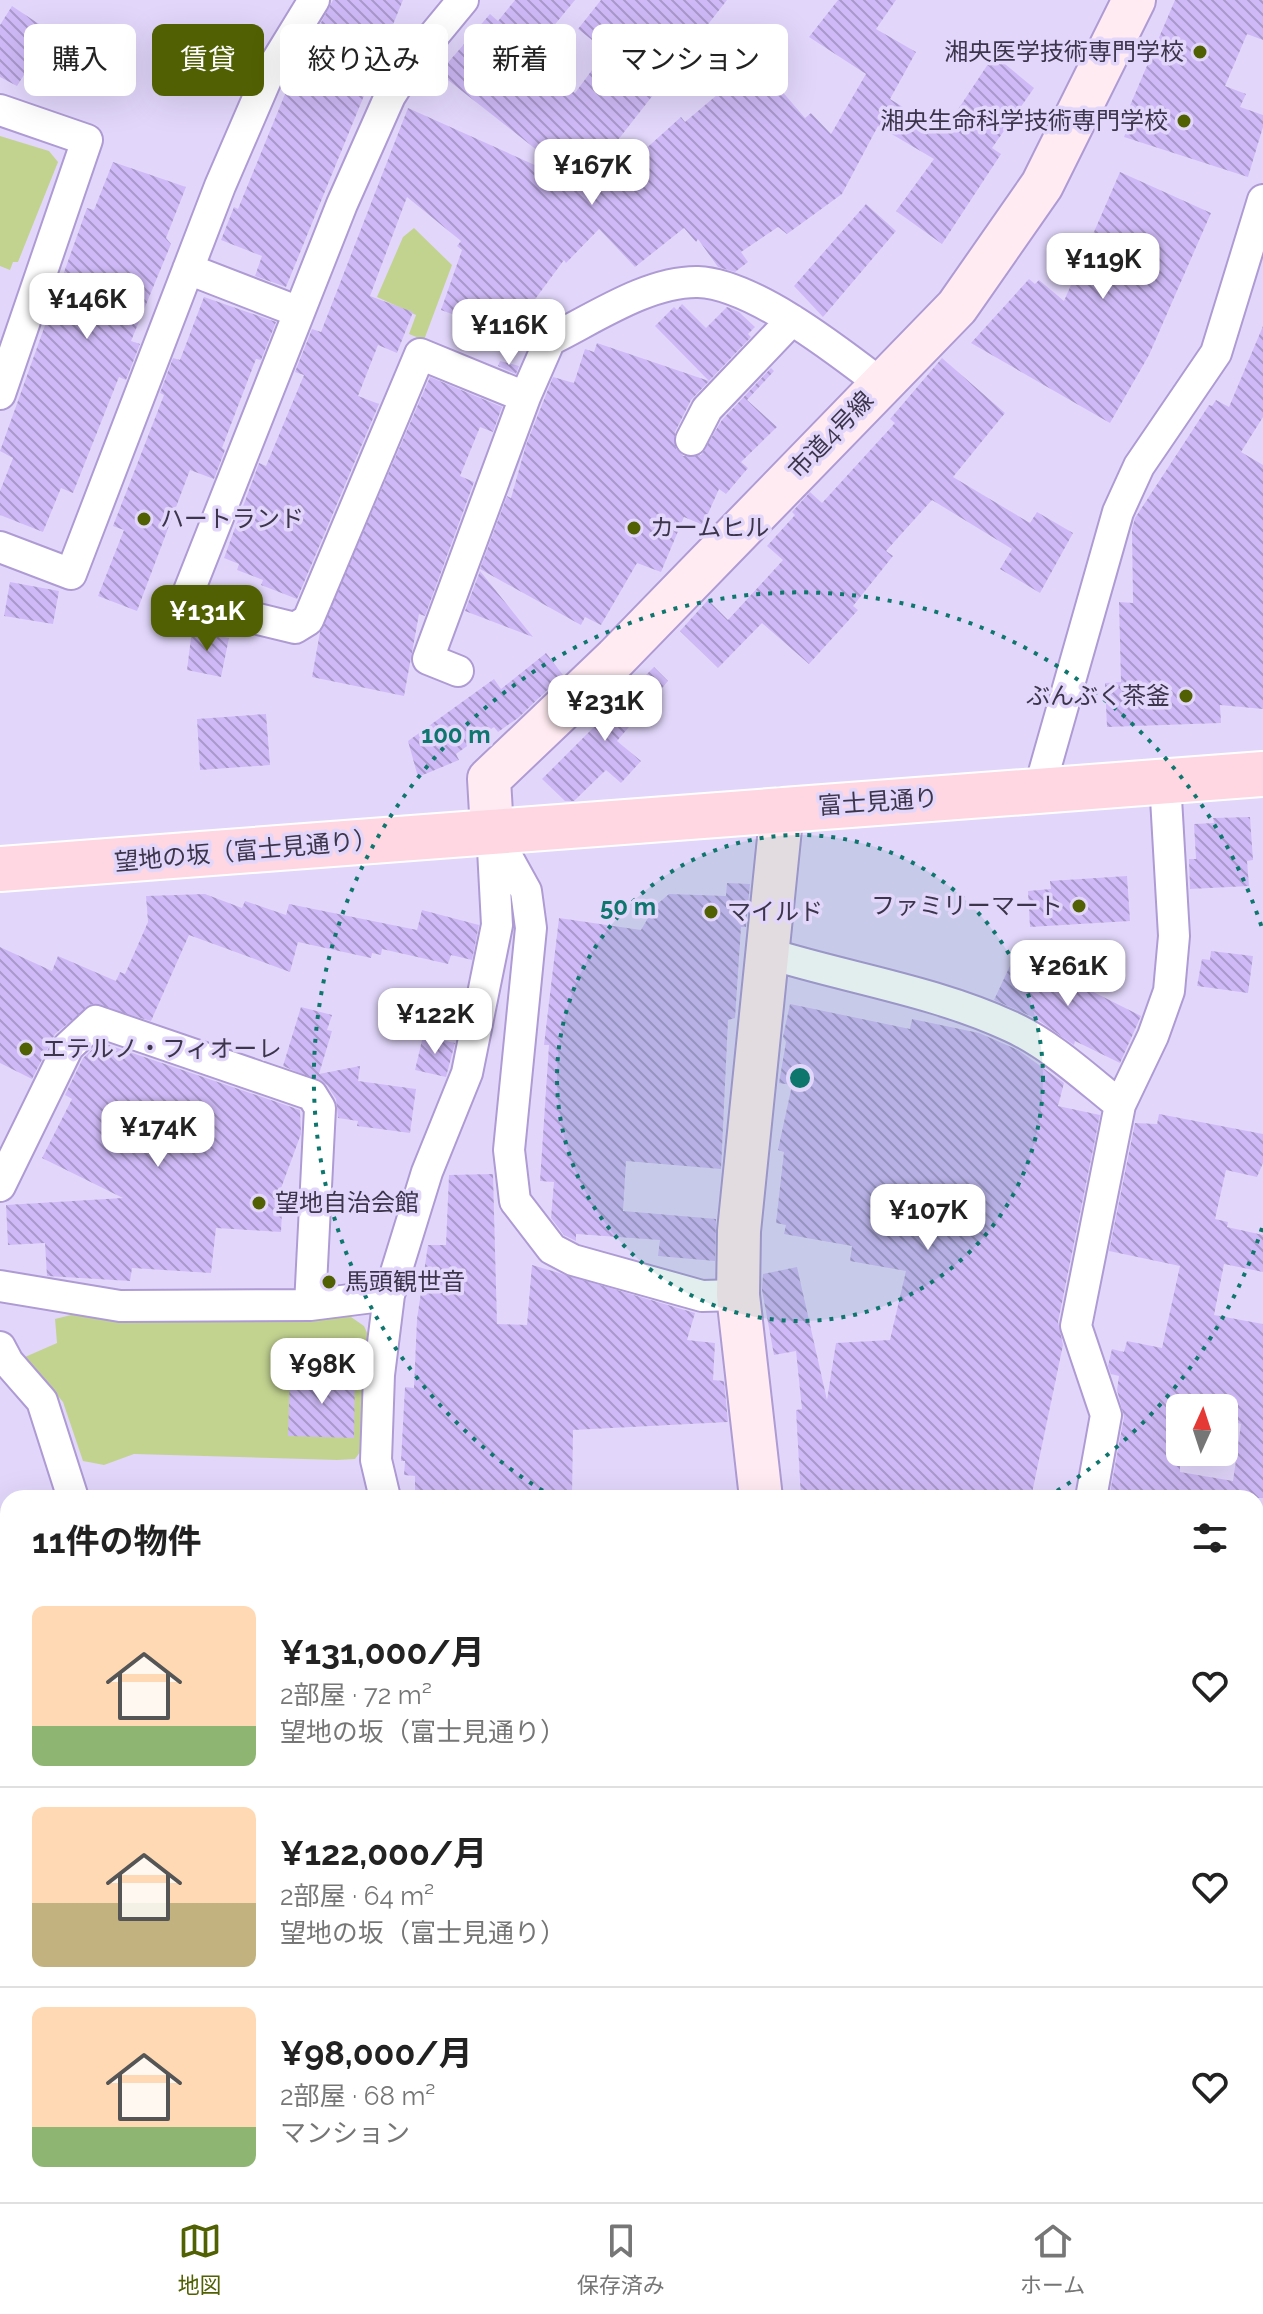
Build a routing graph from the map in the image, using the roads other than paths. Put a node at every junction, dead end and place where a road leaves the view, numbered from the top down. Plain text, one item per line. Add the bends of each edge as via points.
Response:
1 (314, 0) edge
2 (463, 0) edge
3 (1134, 0) edge
4 (0, 110) edge
5 (1263, 200) edge
6 (188, 269) junction
7 (299, 312) junction
8 (792, 320) junction
9 (880, 383) junction
10 (0, 394) edge
11 (525, 397) junction
12 (691, 440) dead end
13 (0, 547) edge
14 (458, 671) dead end
15 (1263, 774) edge
16 (1165, 781) junction
17 (1039, 790) junction
18 (782, 809) junction
19 (492, 830) junction
20 (0, 869) edge
21 (767, 953) junction
22 (1120, 1105) junction
23 (0, 1186) edge
24 (0, 1286) edge
25 (389, 1295) junction
26 (738, 1295) junction
27 (310, 1305) junction
28 (0, 1347) edge
29 (70, 1490) edge
30 (383, 1490) edge
31 (760, 1490) edge
32 (1092, 1490) edge

1 - 6 street via 268,75
2 - 7 street via 390,96
3 - 9 street, 市道4号線 via 1042,185 1009,236 957,307
4 - 10 street via 87,140
5 - 17 street via 1216,353 1139,466 1118,512
6 - 7 street
6 - 13 street via 71,574
7 - 11 street via 185,601 295,628 308,620 420,354
8 - 9 street
8 - 11 street via 699,282 654,290 550,340
8 - 12 street via 707,409
9 - 19 street, 市道4号線 via 616,658 489,779
11 - 14 street via 428,659
15 - 16 main road, 富士見通り
16 - 17 main road, 富士見通り
16 - 22 street via 1174,936 1169,991
17 - 18 main road, 富士見通り
18 - 19 main road, 富士見通り
18 - 21 street
19 - 20 main road, 望地の坂（富士見通り）
19 - 25 street via 497,925 467,1073 427,1172
19 - 26 street via 526,891 531,928 509,1150 515,1201 552,1249 573,1260 702,1296
21 - 22 street via 961,1007 1013,1027
21 - 26 street via 739,1231
22 - 32 street via 1076,1326 1106,1415
23 - 27 street via 68,1047 96,1021 312,1095 320,1108
24 - 27 street via 120,1306
25 - 27 street
25 - 30 street via 376,1460
26 - 31 street
28 - 29 street via 42,1401

